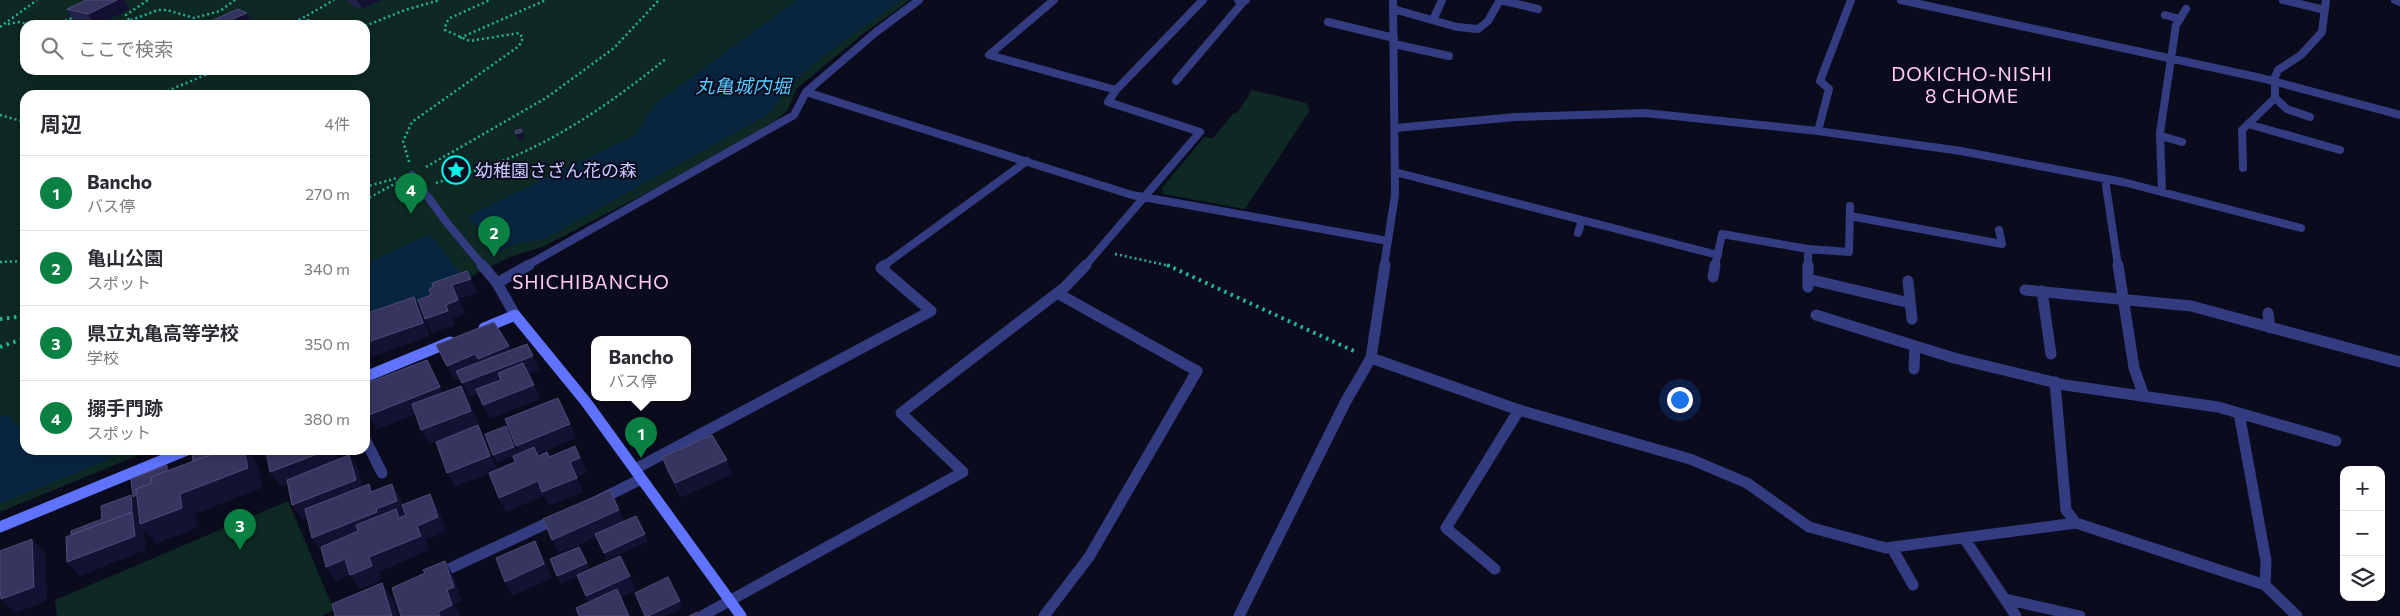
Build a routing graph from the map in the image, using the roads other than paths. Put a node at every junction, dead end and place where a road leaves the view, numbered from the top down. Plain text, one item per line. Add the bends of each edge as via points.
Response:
1 (919, 0) edge
2 (1054, 0) edge
3 (1203, 0) edge
4 (1243, 0) edge
5 (1393, 0) edge
6 (1442, 0) edge
7 (1500, 0) edge
8 (1851, 0) edge
9 (1901, 0) edge
10 (2283, 0) edge
11 (2326, 0) edge
12 (2394, 0) edge
13 (2400, 2) edge
14 (2186, 8) dead end
15 (1538, 9) dead end
16 (1393, 10) junction
17 (2325, 10) junction
18 (2166, 15) dead end
19 (2180, 19) junction
20 (1433, 20) junction
21 (1328, 22) dead end
22 (1394, 41) junction
23 (1449, 56) dead end
24 (2172, 59) junction
25 (1176, 82) dead end
26 (2275, 82) junction
27 (1116, 90) junction
28 (806, 92) junction
29 (2275, 98) junction
30 (2400, 115) edge
31 (2310, 117) dead end
32 (2248, 124) junction
33 (1396, 128) junction
34 (1818, 131) junction
35 (2161, 136) junction
36 (2182, 142) dead end
37 (2340, 150) dead end
38 (1028, 161) junction
39 (2243, 168) dead end
40 (1395, 172) junction
41 (412, 174) road end
42 (2105, 179) junction
43 (1512, 190) dead end
44 (2162, 192) junction
45 (1144, 197) junction
46 (1508, 201) junction
47 (1582, 220) junction
48 (2301, 228) dead end
49 (1999, 230) dead end
50 (1578, 233) dead end
51 (1388, 240) junction
52 (1808, 249) junction
53 (1718, 255) junction
54 (1713, 277) dead end
55 (1908, 281) dead end
56 (497, 283) junction
57 (2026, 290) dead end
58 (2042, 291) junction
59 (1057, 293) junction
60 (2124, 300) junction
61 (1910, 303) junction
62 (2268, 313) dead end
63 (515, 315) junction
64 (1816, 315) dead end
65 (1912, 319) dead end
66 (2270, 328) junction
67 (1915, 346) junction
68 (2051, 354) dead end
69 (1371, 358) junction
70 (2400, 362) edge
71 (1914, 369) dead end
72 (370, 375) edge
73 (2055, 382) junction
74 (2144, 396) junction
75 (1519, 410) junction
76 (2239, 413) junction
77 (2336, 441) dead end
78 (370, 449) edge
79 (175, 455) edge
80 (382, 473) dead end
81 (638, 474) junction
82 (591, 503) edge
83 (564, 516) edge
84 (2076, 523) junction
85 (0, 527) edge
86 (1964, 538) junction
87 (1892, 548) junction
88 (1494, 569) dead end
89 (428, 578) edge
90 (1913, 585) dead end
91 (2265, 585) junction
92 (2005, 599) junction
93 (730, 600) junction
94 (702, 616) edge
95 (741, 616) edge
96 (1044, 616) edge
97 (1239, 616) edge
98 (2016, 616) edge
99 (2080, 616) edge
100 (2298, 616) edge

1 - 28 street
2 - 27 street via 989,55
3 - 27 street
4 - 25 street
5 - 16 street
6 - 20 street
7 - 15 street
7 - 20 street via 1488,22 1478,28 1457,27
8 - 34 street via 1820,80 1829,89
9 - 24 street
10 - 17 street
11 - 17 street
12 - 13 street
14 - 19 street
16 - 20 street
16 - 22 street
17 - 26 street via 2322,32 2301,55 2278,70
18 - 19 street
19 - 24 street via 2176,25
21 - 22 street
22 - 23 street
22 - 33 street
24 - 26 street
24 - 35 street
26 - 29 street
26 - 30 street
27 - 45 street via 1108,102 1200,132
28 - 38 street
28 - 56 street via 794,116
29 - 31 street via 2287,109
29 - 32 street
32 - 37 street
32 - 39 street via 2242,130
33 - 34 street via 1514,117 1645,113
33 - 40 street
34 - 42 street via 1961,151
35 - 36 street
35 - 44 street
38 - 45 street
38 - 81 street via 881,268 931,311
40 - 46 street
40 - 51 street
41 - 56 street via 447,223
42 - 44 street
42 - 60 street
43 - 46 street
44 - 48 street
45 - 51 street
45 - 59 street via 1100,250
46 - 47 street
47 - 50 street
47 - 53 street
49 - 52 street via 2002,244 1850,211 1849,252
51 - 69 street
52 - 53 street via 1722,234
52 - 61 street via 1808,283
53 - 54 street
55 - 61 street
56 - 63 street
57 - 58 street
58 - 60 street
58 - 68 street
59 - 93 street via 900,413 963,472
59 - 96 street via 1197,371 1089,557
60 - 66 street via 2191,306
60 - 74 street via 2134,368
61 - 65 street
62 - 66 street
63 - 72 street
63 - 81 street via 586,402
64 - 67 street
66 - 70 street
67 - 71 street
67 - 73 street
69 - 75 street
69 - 97 street via 1346,401
73 - 74 street
73 - 84 street via 2066,510
74 - 76 street
75 - 87 street via 1690,459 1747,483 1809,527
75 - 88 street via 1446,528
76 - 77 street
76 - 91 street via 2266,561
78 - 80 street
79 - 85 street
81 - 82 street
81 - 93 street
83 - 89 street
84 - 86 street
84 - 91 street
86 - 87 street
86 - 92 street
87 - 90 street
91 - 100 street
92 - 98 street
92 - 99 street
93 - 94 street
93 - 95 street

